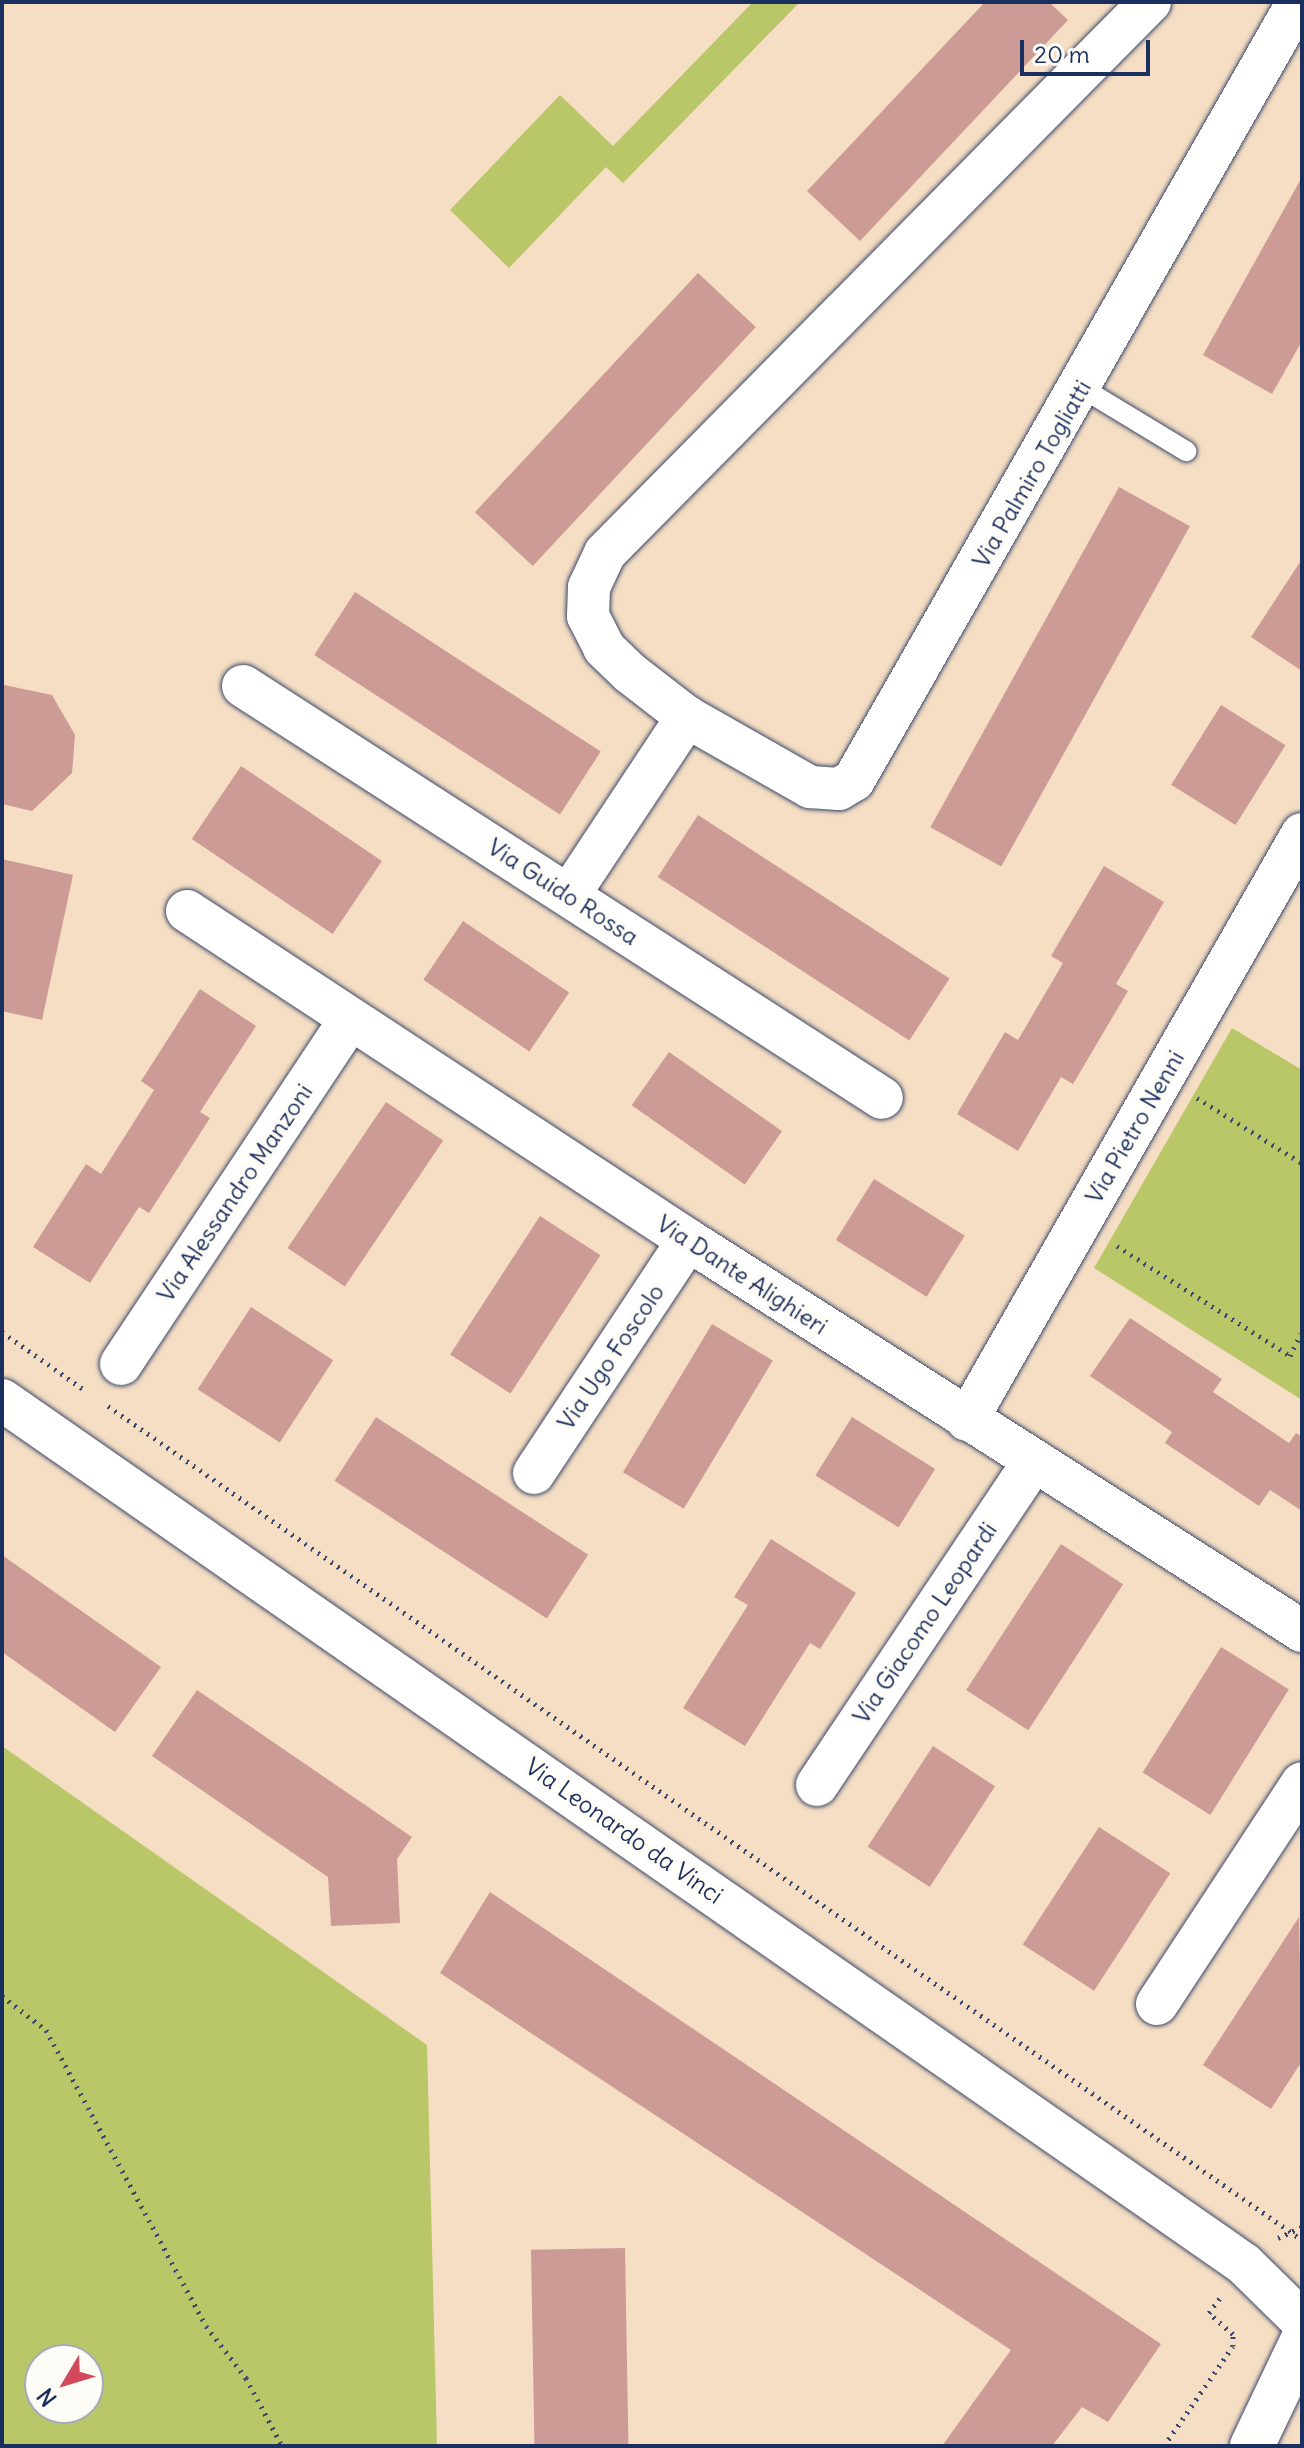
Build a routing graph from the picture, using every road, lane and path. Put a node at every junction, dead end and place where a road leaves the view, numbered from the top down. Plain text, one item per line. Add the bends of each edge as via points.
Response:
1 (1150, 2) edge
2 (1298, 2) edge
3 (1082, 388) junction
4 (1186, 451) dead end
5 (243, 686) dead end
6 (687, 717) junction
7 (1302, 834) edge
8 (569, 895) junction
9 (187, 911) dead end
10 (349, 1021) junction
11 (1163, 1077) junction
12 (882, 1098) dead end
13 (1302, 1163) edge
14 (1080, 1222) junction
15 (688, 1240) junction
16 (2, 1332) edge
17 (1302, 1333) edge
18 (121, 1364) dead end
19 (90, 1394) dead end
20 (2, 1400) edge
21 (103, 1403) dead end
22 (967, 1420) junction
23 (1033, 1462) junction
24 (534, 1473) dead end
25 (1302, 1631) edge
26 (1302, 1783) edge
27 (817, 1785) dead end
28 (2, 1996) edge
29 (1157, 2004) dead end
30 (1302, 2227) edge
31 (1293, 2233) junction
32 (1302, 2240) edge
33 (1244, 2264) junction
34 (1302, 2277) edge
35 (1302, 2321) edge
36 (1302, 2341) edge
37 (1302, 2395) edge
38 (282, 2446) edge
39 (1164, 2446) edge
40 (1252, 2446) edge
41 (1258, 2446) edge

1 - 6 street, Via Palmiro Togliatti via 605,553 589,587 588,616 604,648
2 - 3 street, Via Palmiro Togliatti
3 - 4 lane
3 - 6 street, Via Palmiro Togliatti via 854,780 839,789 810,787
5 - 8 street, Via Guido Rossa
6 - 8 street
7 - 11 street, Via Pietro Nenni
8 - 12 street, Via Guido Rossa
9 - 10 street, Via Dante Alighieri
10 - 15 street, Via Dante Alighieri
10 - 18 street, Via Alessandro Manzoni
11 - 13 path
11 - 14 street, Via Pietro Nenni
14 - 17 path via 1290,1356
14 - 22 street, Via Pietro Nenni
15 - 22 street, Via Dante Alighieri
15 - 24 street, Via Ugo Foscolo
16 - 19 path
20 - 33 street, Via Leonardo da Vinci
21 - 31 path
22 - 23 street, Via Dante Alighieri
23 - 25 street, Via Dante Alighieri
23 - 27 street, Via Giacomo Leopardi
26 - 29 street
28 - 38 path via 46,2030 206,2326 246,2378
30 - 31 path
31 - 32 path
31 - 33 path via 1264,2242
33 - 34 street
33 - 35 street
33 - 39 path via 1209,2313 1233,2334 1233,2346
36 - 40 main road
37 - 41 main road

